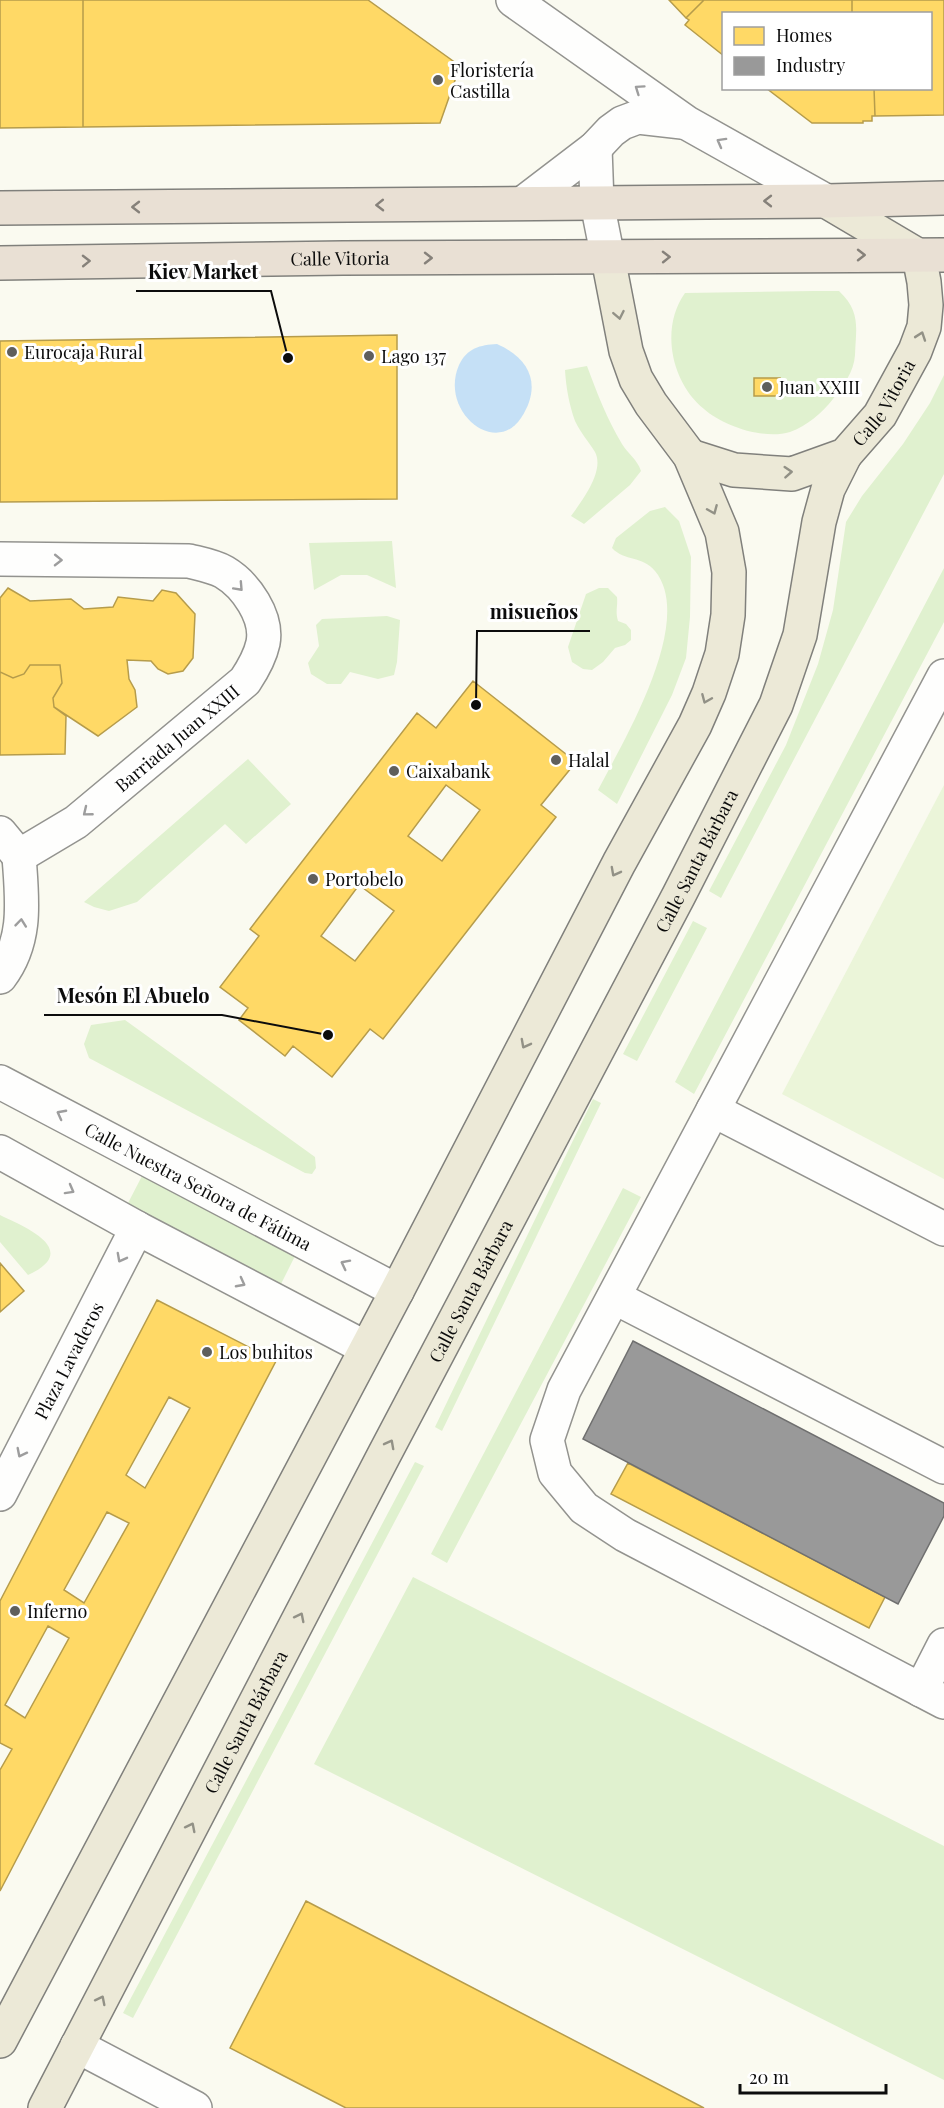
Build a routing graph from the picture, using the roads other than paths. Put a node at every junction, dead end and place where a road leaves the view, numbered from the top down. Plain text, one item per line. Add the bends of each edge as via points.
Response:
1 (513, 0) edge
2 (687, 123) junction
3 (595, 148) junction
4 (944, 198) edge
5 (826, 201) junction
6 (523, 203) junction
7 (597, 203) junction
8 (0, 208) edge
9 (932, 255) edge
10 (608, 258) junction
11 (0, 263) edge
12 (845, 455) junction
13 (690, 456) junction
14 (0, 559) edge
15 (944, 676) edge
16 (10, 844) edge
17 (0, 896) edge
18 (0, 977) edge
19 (0, 1082) edge
20 (713, 1110) junction
21 (0, 1152) edge
22 (137, 1228) junction
23 (944, 1229) edge
24 (397, 1291) junction
25 (614, 1297) junction
26 (366, 1348) junction
27 (944, 1467) edge
28 (0, 1494) edge
29 (944, 1645) edge
30 (933, 1696) edge
31 (8, 2008) edge
32 (0, 2041) edge
33 (77, 2046) junction
34 (45, 2108) edge
35 (195, 2108) edge

2 -> 1 street
2 - 3 street via 638,117 622,123
5 -> 2 street
3 - 6 street
3 - 7 street
4 - 5 highway
5 -> 7 highway
5 - 9 main road
6 - 7 highway
6 -> 8 highway
7 - 10 street
10 -> 9 highway, Calle Vitoria
12 -> 9 main road, Calle Vitoria via 880,415 915,351 924,327 924,282
11 -> 10 highway, Calle Vitoria
10 -> 13 main road via 626,351 636,379
13 -> 12 main road, Calle Vitoria via 734,470 792,474
33 -> 12 main road, Calle Santa Bárbara via 776,705 800,635 828,489
13 -> 24 main road via 722,532 729,572 728,615 716,674 694,725
14 -> 16 street, Barriada Juan XXIII via 189,561 210,566 226,573 243,589 263,622 257,662 245,681 76,822
15 - 20 street
16 - 17 street
18 -> 16 street via 21,928 22,900
24 -> 19 street, Calle Nuestra Señora de Fátima
20 - 23 street
20 - 25 street
21 -> 22 street
22 -> 26 street
22 -> 28 street, Plaza Lavaderos
24 - 26 main road
25 - 27 street
25 - 30 street via 564,1390 547,1440 555,1473 584,1508 625,1535
26 - 31 main road
29 - 30 street
31 - 32 main road
33 - 34 main road, Calle Santa Bárbara
33 - 35 street

